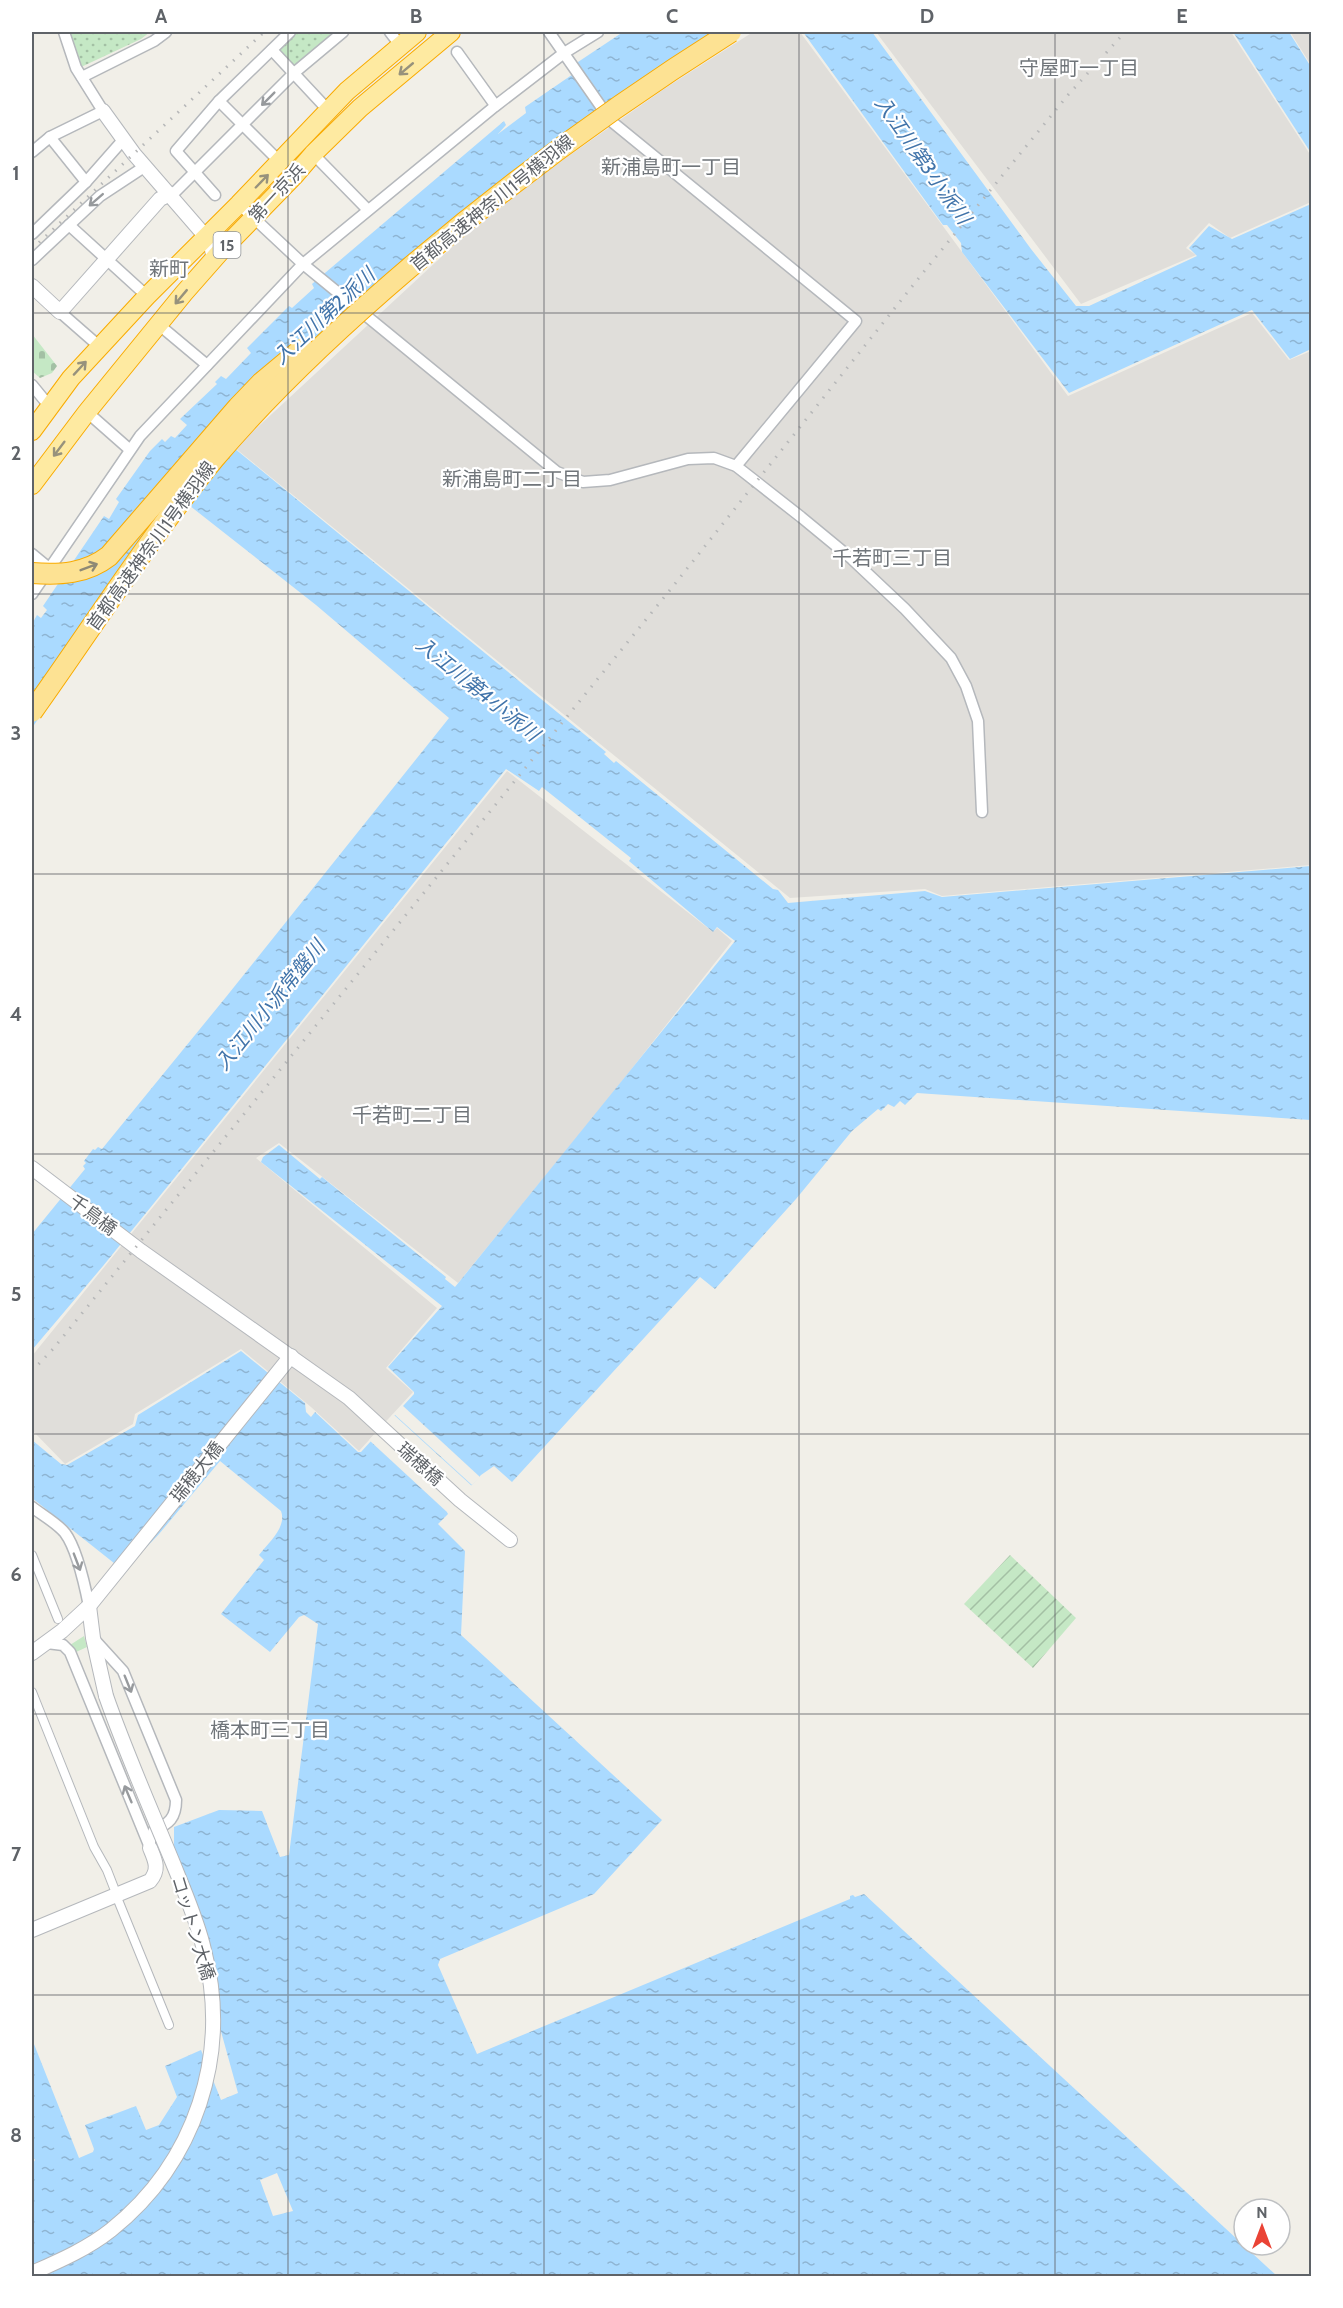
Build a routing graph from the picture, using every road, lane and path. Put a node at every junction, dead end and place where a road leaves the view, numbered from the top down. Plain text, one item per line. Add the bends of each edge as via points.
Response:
1 (64, 32) edge
2 (165, 32) edge
3 (290, 32) edge
4 (343, 32) edge
5 (417, 32) edge
6 (451, 32) edge
7 (549, 32) edge
8 (598, 32) edge
9 (710, 32) edge
10 (731, 32) edge
11 (395, 38) edge
12 (272, 50) junction
13 (457, 52) dead end
14 (564, 53) junction
15 (294, 72) junction
16 (82, 77) junction
17 (219, 101) junction
18 (495, 105) junction
19 (328, 110) junction
20 (103, 111) junction
21 (243, 124) junction
22 (50, 137) junction
23 (123, 140) junction
24 (32, 152) edge
25 (318, 159) dead end
26 (279, 162) junction
27 (144, 167) junction
28 (194, 172) junction
29 (86, 182) junction
30 (168, 195) junction
31 (215, 195) dead end
32 (239, 204) junction
33 (368, 210) junction
34 (253, 218) junction
35 (69, 225) junction
36 (32, 234) edge
37 (206, 237) junction
38 (32, 260) edge
39 (106, 260) junction
40 (214, 260) junction
41 (303, 264) junction
42 (32, 286) edge
43 (147, 296) junction
44 (60, 312) junction
45 (158, 324) junction
46 (305, 346) junction
47 (100, 347) junction
48 (207, 365) junction
49 (32, 385) edge
50 (50, 407) junction
51 (87, 412) junction
52 (32, 431) edge
53 (129, 449) junction
54 (736, 466) junction
55 (32, 485) edge
56 (32, 554) edge
57 (40, 571) edge
58 (32, 594) edge
59 (32, 693) edge
60 (32, 712) edge
61 (982, 812) dead end
62 (32, 1168) edge
63 (291, 1356) junction
64 (32, 1507) edge
65 (510, 1540) dead end
66 (32, 1555) edge
67 (89, 1606) junction
68 (58, 1618) dead end
69 (93, 1638) junction
70 (47, 1643) junction
71 (32, 1653) edge
72 (32, 1692) edge
73 (139, 1822) junction
74 (154, 1830) junction
75 (150, 1848) junction
76 (114, 1888) dead end
77 (118, 1900) dead end
78 (32, 1930) edge
79 (169, 2025) dead end
80 (32, 2273) edge

1 - 16 street
2 - 16 street
3 - 12 street
4 - 15 street
5 - 11 highway, 第一京浜 / 15
6 -> 34 highway, 第一京浜 / 15 via 360,108
7 - 14 street
8 - 14 street
9 - 46 highway, 首都高速神奈川1号横羽線 via 511,170
10 - 60 highway, 首都高速神奈川1号横羽線, bridge via 517,179 370,301 313,354 184,496
11 - 19 highway, 第一京浜 / 15
12 - 15 street
12 - 17 street
13 - 18 street
14 - 18 street
14 - 54 street via 610,122 856,321
15 - 19 street
15 -> 21 street
16 - 20 street
17 - 21 street
17 - 28 street via 176,151
18 - 33 street
19 - 26 highway, 第一京浜 / 15
20 - 22 street
20 - 23 street
21 - 26 street
21 - 28 street
22 - 24 street
22 - 29 street
23 - 27 street
23 - 29 street
25 - 33 street
32 -> 26 highway, 第一京浜 / 15
27 - 30 street
27 -> 35 street via 100,196
28 - 30 street
28 - 31 street
29 - 36 street
30 - 37 street
30 - 39 street via 160,199
32 - 34 street
32 - 37 highway, 第一京浜 / 15
33 - 41 street
34 - 40 highway, 第一京浜 / 15
34 - 41 street
35 - 38 street
35 - 39 street
37 - 40 street
37 - 43 highway, 第一京浜 / 15
39 - 43 street
39 - 44 street
40 -> 45 highway, 第一京浜 / 15
41 - 48 street
41 - 54 street via 557,472 583,482 610,480 688,459 714,458
42 - 44 street
43 - 47 highway, 第一京浜 / 15
44 - 47 street
45 - 48 street
45 - 51 highway, 第一京浜 / 15
57 -> 46 highway, bridge via 80,571 109,556 261,383
46 - 59 highway, 首都高速神奈川1号横羽線, bridge via 176,489
50 -> 47 highway, 第一京浜 / 15
48 - 53 street
49 - 50 street
50 - 52 highway, 第一京浜 / 15
51 - 53 street
51 -> 55 highway, 第一京浜 / 15
53 - 57 street
54 - 61 street via 852,559 951,658 978,721
56 - 57 street
57 - 58 street
62 - 63 street, 千鳥橋 via 123,1238
63 - 65 street, 瑞穂橋 via 349,1398 460,1500
63 - 67 street, 瑞穂大橋
64 -> 67 street via 68,1538
66 - 68 street
67 - 69 street, コットン大橋
67 - 70 street, 瑞穂大橋
69 -> 74 street via 123,1671 176,1800 172,1819
69 - 80 street, コットン大橋, bridge via 117,1729 204,1948 214,1996 213,2042 193,2122 158,2183 109,2231 68,2257
70 - 71 street, 瑞穂大橋
73 -> 70 street via 70,1652 63,1646
72 - 76 street
73 - 74 street
73 - 75 street
74 - 75 street
75 - 78 street via 156,1869 150,1881
77 - 79 street

